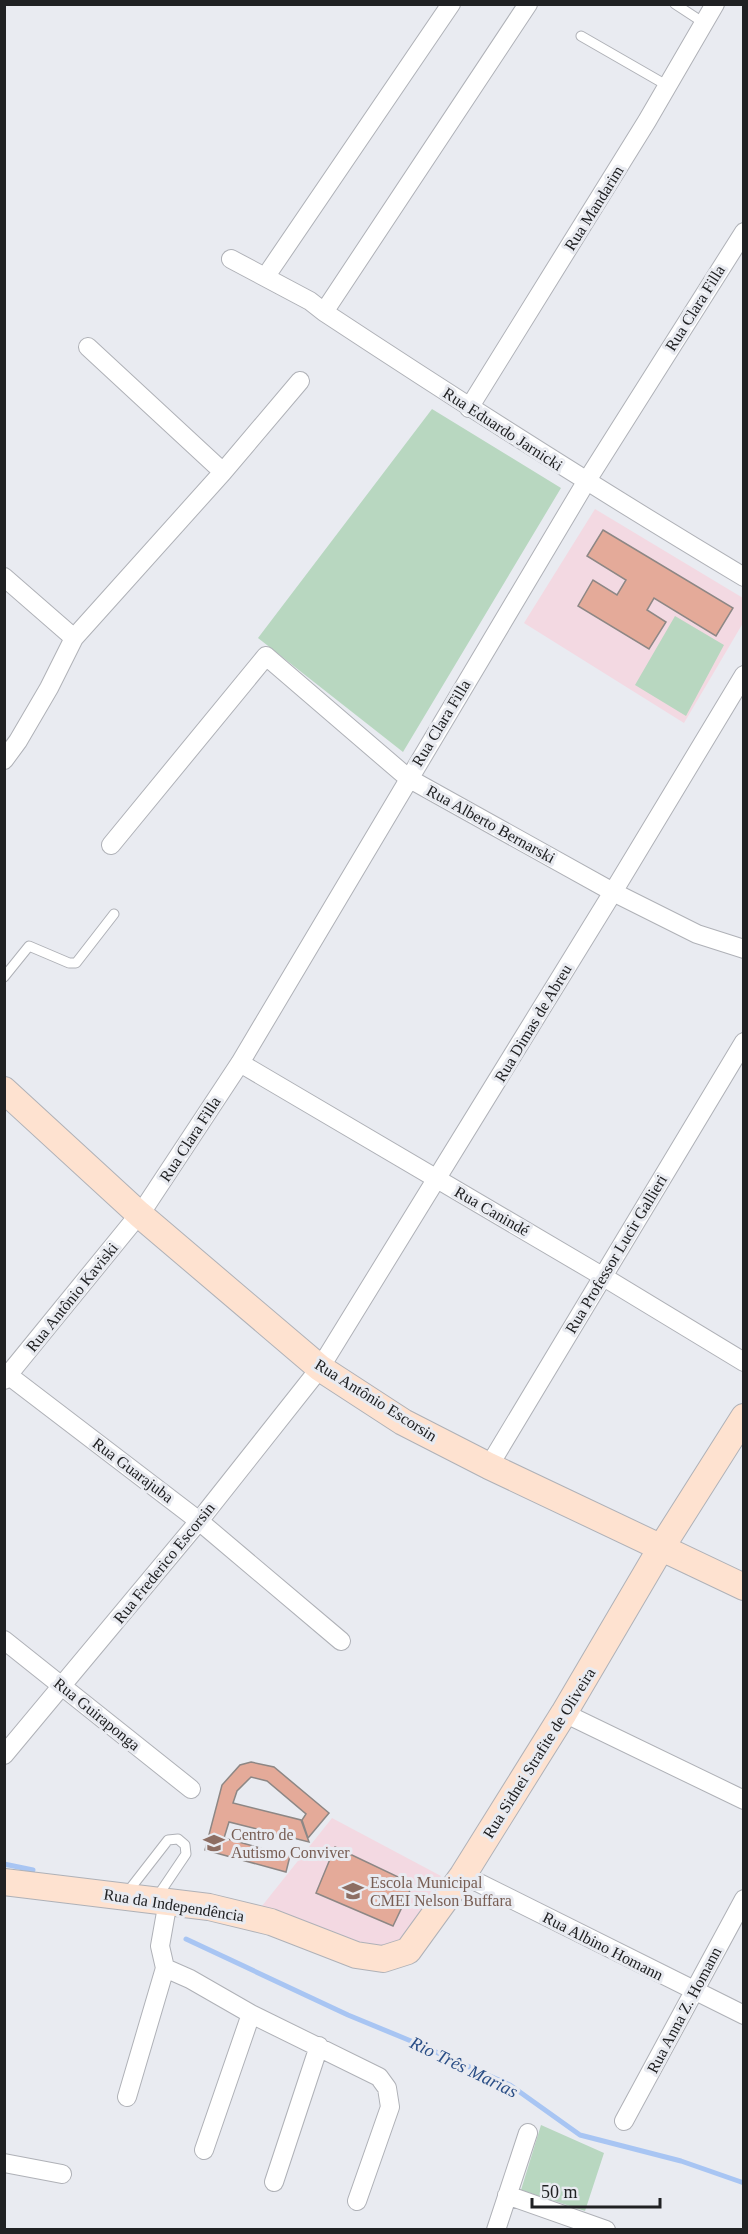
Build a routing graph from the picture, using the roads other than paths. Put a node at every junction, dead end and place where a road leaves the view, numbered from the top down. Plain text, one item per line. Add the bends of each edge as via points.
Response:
1 (451, 4) edge
2 (528, 4) edge
3 (675, 4) edge
4 (715, 4) edge
5 (704, 23) junction
6 (581, 36) dead end
7 (668, 86) junction
8 (744, 232) edge
9 (231, 259) dead end
10 (266, 276) junction
11 (324, 312) junction
12 (88, 347) dead end
13 (300, 381) dead end
14 (469, 408) junction
15 (223, 472) junction
16 (585, 482) junction
17 (4, 577) edge
18 (744, 577) edge
19 (75, 638) junction
20 (744, 675) edge
21 (4, 760) edge
22 (408, 778) junction
23 (111, 845) dead end
24 (613, 892) junction
25 (114, 914) dead end
26 (744, 949) edge
27 (4, 976) edge
28 (744, 1042) edge
29 (240, 1062) junction
30 (4, 1090) edge
31 (438, 1179) junction
32 (139, 1214) junction
33 (602, 1276) junction
34 (744, 1362) edge
35 (320, 1368) junction
36 (6, 1376) edge
37 (744, 1417) edge
38 (489, 1466) junction
39 (199, 1521) junction
40 (661, 1548) junction
41 (744, 1587) edge
42 (4, 1640) edge
43 (341, 1641) dead end
44 (63, 1687) junction
45 (564, 1713) junction
46 (4, 1755) edge
47 (191, 1789) dead end
48 (744, 1800) edge
49 (463, 1875) junction
50 (4, 1882) edge
51 (125, 1896) junction
52 (744, 1899) edge
53 (162, 1900) junction
54 (408, 1952) joint
55 (165, 1968) junction
56 (694, 1992) junction
57 (251, 2014) junction
58 (744, 2015) edge
59 (319, 2046) junction
60 (127, 2097) dead end
61 (624, 2121) dead end
62 (528, 2133) dead end
63 (204, 2150) dead end
64 (4, 2163) edge
65 (62, 2174) dead end
66 (274, 2182) dead end
67 (507, 2195) junction
68 (357, 2201) dead end
69 (496, 2229) edge
70 (606, 2229) edge

1 - 10 street
2 - 11 street
3 - 5 lane
4 - 5 street, Rua Mandarim
5 - 7 street, Rua Mandarim
6 - 7 lane
7 - 14 street, Rua Mandarim
8 - 16 street, Rua Clara Filla
9 - 10 street, Rua Eduardo Jarnicki
10 - 11 street, Rua Eduardo Jarnicki
11 - 14 street, Rua Eduardo Jarnicki
12 - 15 street
13 - 15 street
14 - 16 street, Rua Eduardo Jarnicki
15 - 19 street
16 - 18 street, Rua Eduardo Jarnicki
16 - 22 street, Rua Clara Filla
17 - 19 street
19 - 21 street via 50,688
20 - 24 street, Rua Dimas de Abreu
22 - 23 street, Rua Alberto Bernarski via 266,656
22 - 24 street, Rua Alberto Bernarski
22 - 29 street, Rua Clara Filla
24 - 26 street, Rua Alberto Bernarski via 698,934
24 - 31 street, Rua Dimas de Abreu
25 - 27 lane via 76,963 29,946
28 - 33 street, Rua Professor Lucir Gallieri
29 - 31 street, Rua Canindé
29 - 32 street, Rua Clara Filla
30 - 32 street, Rua Antônio Escorsin
31 - 33 street, Rua Canindé
31 - 35 street, Rua Dimas de Abreu
32 - 35 street, Rua Antônio Escorsin
32 - 36 street, Rua Antônio Kaviski
33 - 34 street, Rua Canindé
33 - 38 street, Rua Professor Lucir Gallieri
35 - 38 street, Rua Antônio Escorsin via 403,1422
35 - 39 street, Rua Frederico Escorsin
36 - 39 street, Rua Guarajuba
37 - 40 street, Rua Sidnei Strafite de Oliveira
38 - 40 street, Rua Antônio Escorsin
39 - 43 street, Rua Guarajuba
39 - 44 street, Rua Frederico Escorsin
40 - 41 street, Rua Antônio Escorsin
40 - 45 street, Rua Sidnei Strafite de Oliveira
42 - 44 street, Rua Guiraponga
44 - 46 street, Rua Frederico Escorsin
44 - 47 street, Rua Guiraponga
45 - 48 street
45 - 49 street, Rua Sidnei Strafite de Oliveira
49 - 54 street, Rua Sidnei Strafite de Oliveira
49 - 56 street, Rua Albino Homann
50 - 51 street, Rua da Independência
51 - 53 street, Rua da Independência
51 - 53 lane via 168,1840 178,1839 185,1845 186,1854
52 - 56 street, Rua Anna Z. Homann
53 - 54 street, Rua da Independência via 271,1922 356,1955 383,1959
53 - 55 street via 160,1946
55 - 57 street
55 - 60 street
56 - 58 street, Rua Albino Homann
56 - 61 street, Rua Anna Z. Homann
57 - 59 street
57 - 63 street
59 - 66 street
59 - 68 street via 379,2077 387,2088 390,2107
62 - 67 street
64 - 65 street
67 - 69 street
67 - 70 street

